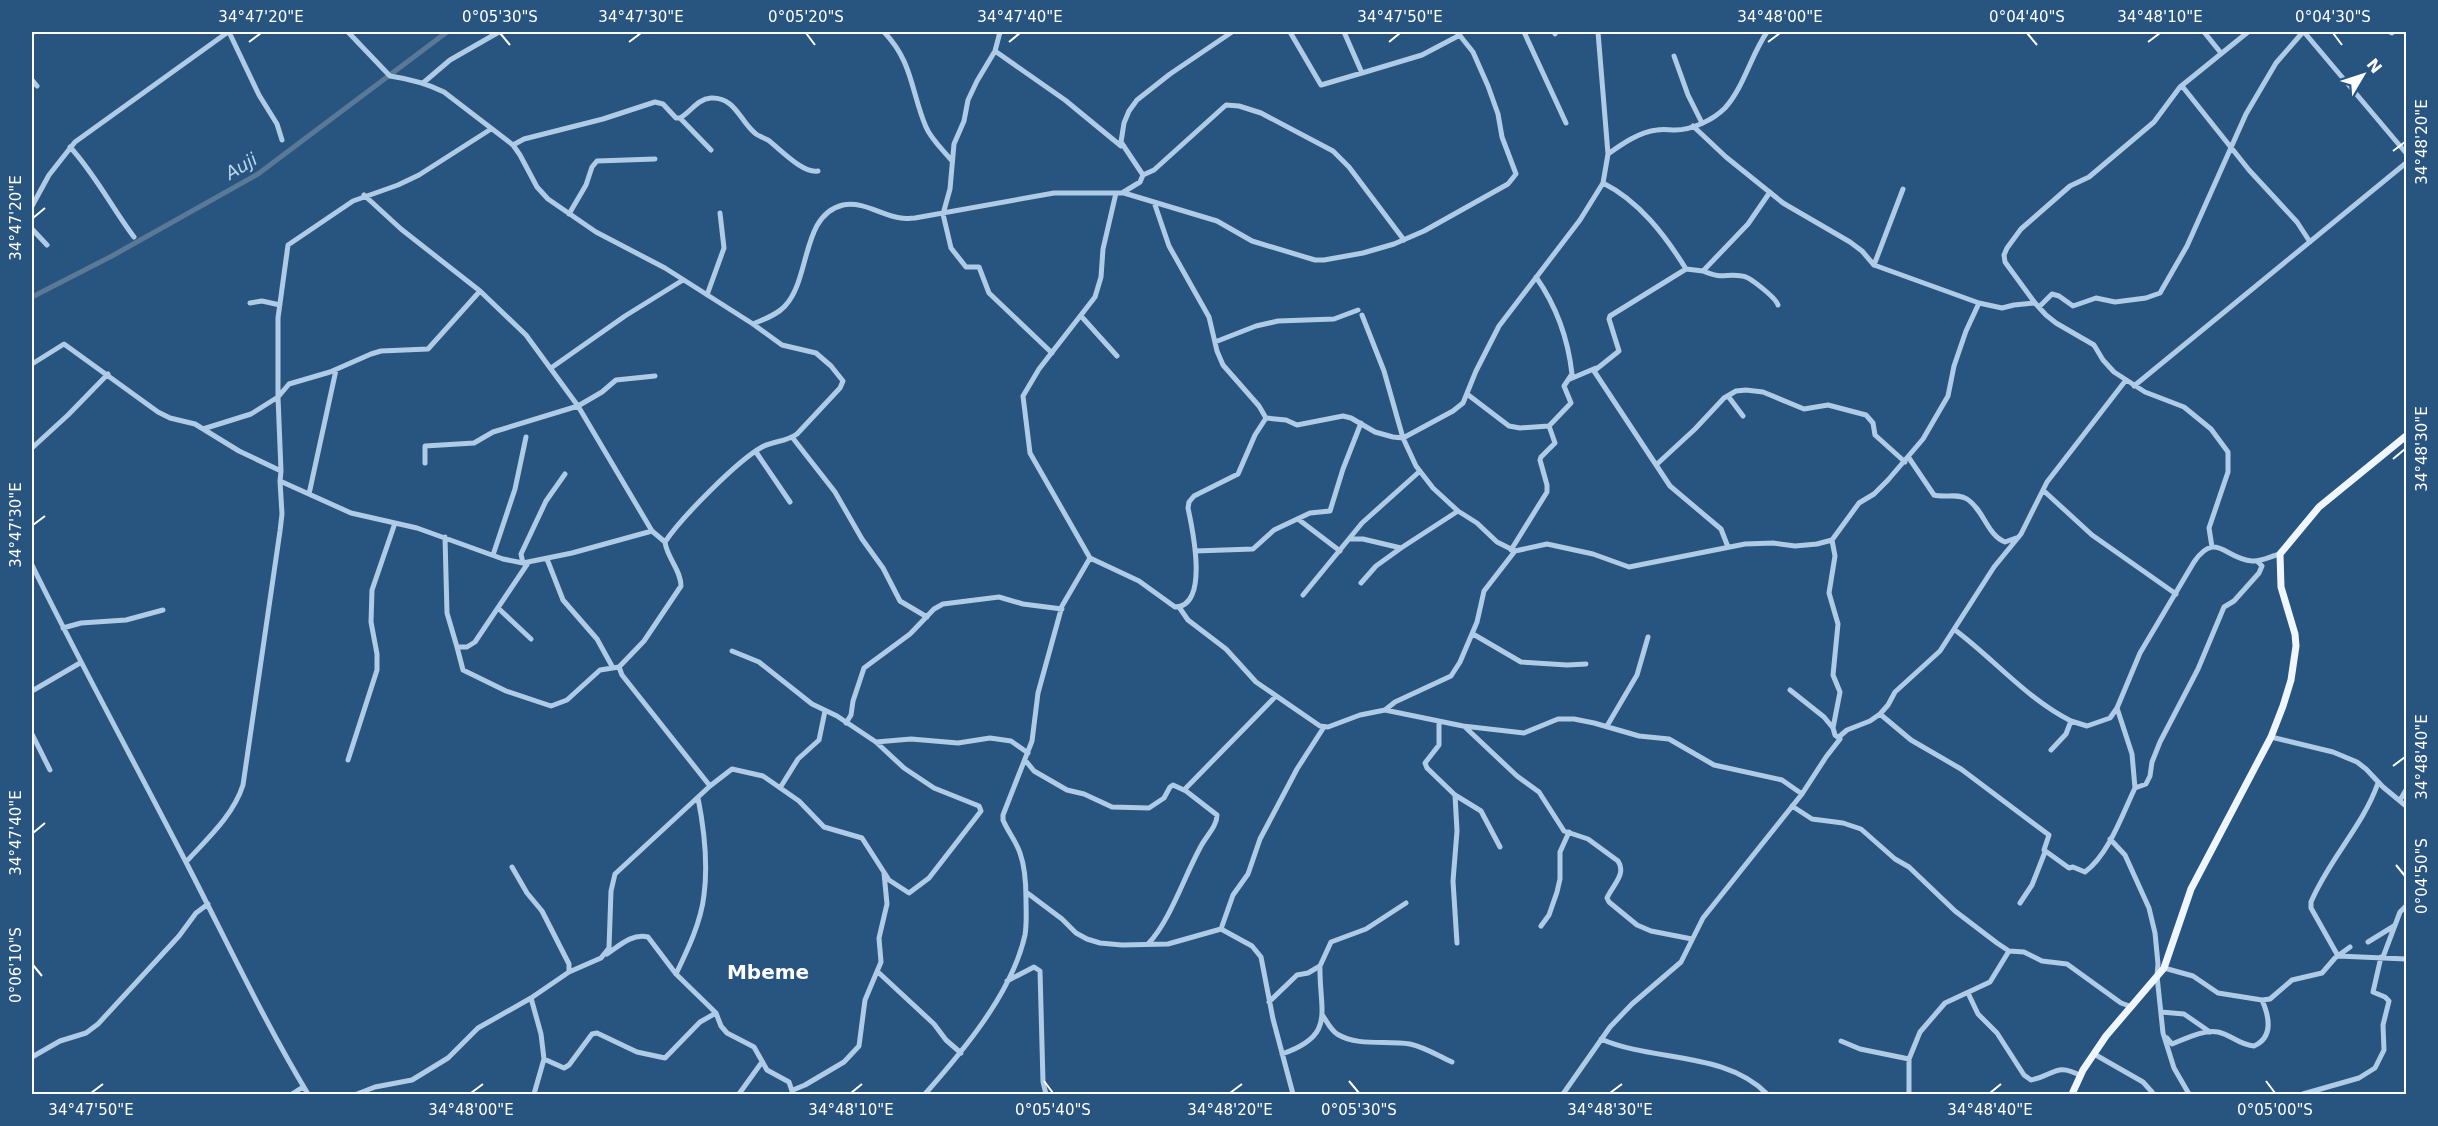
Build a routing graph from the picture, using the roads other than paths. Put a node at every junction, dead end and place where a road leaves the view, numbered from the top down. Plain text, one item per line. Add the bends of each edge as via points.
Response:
1 (228, 32) edge
2 (348, 32) edge
3 (499, 32) edge
4 (884, 32) edge
5 (1000, 32) edge
6 (1290, 32) edge
7 (1344, 32) edge
8 (1524, 32) edge
9 (1598, 32) edge
10 (1767, 32) edge
11 (2204, 32) edge
12 (2248, 32) edge
13 (2304, 32) edge
14 (1228, 33) edge
15 (1459, 33) edge
16 (996, 51) junction
17 (2221, 53) junction
18 (1674, 56) dead end
19 (1362, 73) junction
20 (32, 80) edge
21 (423, 83) junction
22 (37, 86) dead end
23 (2182, 86) junction
24 (681, 118) junction
25 (1566, 123) dead end
26 (1702, 123) junction
27 (1693, 126) junction
28 (491, 129) junction
29 (282, 140) dead end
30 (513, 145) junction
31 (70, 147) junction
32 (1123, 147) junction
33 (2233, 147) junction
34 (711, 150) dead end
35 (2406, 153) edge
36 (1608, 154) junction
37 (655, 159) dead end
38 (952, 161) junction
39 (2406, 163) edge
40 (818, 171) dead end
41 (1143, 175) junction
42 (1603, 183) junction
43 (1904, 189) dead end
44 (1770, 192) junction
45 (1119, 193) junction
46 (364, 195) junction
47 (1154, 202) junction
48 (32, 206) edge
49 (720, 213) dead end
50 (569, 214) junction
51 (943, 214) junction
52 (32, 229) edge
53 (134, 237) dead end
54 (1404, 240) junction
55 (2310, 242) junction
56 (47, 245) dead end
57 (1874, 265) junction
58 (1686, 269) junction
59 (1703, 272) junction
60 (1536, 277) junction
61 (683, 280) junction
62 (480, 291) junction
63 (707, 296) junction
64 (250, 303) dead end
65 (1979, 303) junction
66 (280, 305) junction
67 (1778, 305) dead end
68 (2037, 305) junction
69 (1082, 316) junction
70 (753, 324) junction
71 (1215, 342) junction
72 (1052, 353) junction
73 (1117, 356) dead end
74 (32, 364) edge
75 (551, 368) junction
76 (1596, 368) junction
77 (336, 370) junction
78 (108, 374) junction
79 (654, 376) dead end
80 (1570, 379) junction
81 (2126, 380) junction
82 (2134, 386) junction
83 (1467, 394) junction
84 (1728, 396) junction
85 (278, 398) junction
86 (578, 406) junction
87 (1743, 416) dead end
88 (1266, 418) junction
89 (1361, 423) junction
90 (1549, 426) junction
91 (202, 429) junction
92 (2406, 436) edge
93 (526, 437) dead end
94 (792, 437) junction
95 (1402, 438) junction
96 (32, 448) edge
97 (756, 452) junction
98 (1907, 460) junction
99 (425, 463) dead end
100 (1656, 465) junction
101 (281, 471) junction
102 (1420, 471) junction
103 (565, 474) dead end
104 (280, 481) junction
105 (2043, 491) junction
106 (309, 494) junction
107 (790, 502) dead end
108 (1458, 511) junction
109 (1298, 519) junction
110 (395, 524) junction
111 (652, 531) junction
112 (2020, 536) junction
113 (444, 537) junction
114 (1350, 539) junction
115 (1832, 540) junction
116 (665, 543) junction
117 (2212, 547) junction
118 (1401, 548) junction
119 (1728, 548) junction
120 (1513, 550) junction
121 (1196, 551) junction
122 (1340, 551) junction
123 (2280, 554) junction
124 (493, 555) junction
125 (1090, 558) junction
126 (547, 559) junction
127 (2257, 561) junction
128 (525, 563) junction
129 (32, 565) edge
130 (1361, 583) dead end
131 (2176, 594) junction
132 (1303, 595) dead end
133 (1179, 607) junction
134 (498, 608) junction
135 (1062, 609) junction
136 (163, 610) dead end
137 (927, 617) junction
138 (63, 628) junction
139 (1955, 630) junction
140 (1473, 634) junction
141 (1648, 637) dead end
142 (531, 639) dead end
143 (457, 647) junction
144 (732, 651) dead end
145 (80, 663) junction
146 (1586, 664) dead end
147 (616, 667) junction
148 (1790, 690) dead end
149 (32, 691) edge
150 (1276, 696) junction
151 (2118, 708) junction
152 (1385, 710) junction
153 (825, 711) junction
154 (1880, 714) junction
155 (1439, 721) junction
156 (2071, 722) junction
157 (846, 723) junction
158 (1463, 726) junction
159 (1607, 726) junction
160 (1323, 727) junction
161 (1833, 728) junction
162 (32, 734) edge
163 (2271, 737) junction
164 (1840, 740) junction
165 (876, 742) junction
166 (2050, 750) dead end
167 (1028, 753) junction
168 (348, 760) dead end
169 (1025, 760) junction
170 (50, 770) dead end
171 (2378, 783) junction
172 (710, 786) junction
173 (780, 788) junction
174 (1186, 788) dead end
175 (2135, 788) junction
176 (2406, 790) edge
177 (1802, 794) junction
178 (1455, 795) junction
179 (698, 798) junction
180 (2400, 800) junction
181 (1792, 806) junction
182 (2406, 806) edge
183 (1569, 832) junction
184 (2110, 839) junction
185 (1500, 846) dead end
186 (2045, 852) junction
187 (186, 862) junction
188 (512, 867) dead end
189 (883, 872) junction
190 (1026, 892) junction
191 (1406, 903) dead end
192 (2020, 903) dead end
193 (208, 904) junction
194 (2406, 906) edge
195 (1541, 926) dead end
196 (2394, 926) junction
197 (1221, 929) junction
198 (1692, 939) junction
199 (2367, 942) dead end
200 (1457, 943) dead end
201 (1148, 944) junction
202 (2350, 947) dead end
203 (2009, 951) junction
204 (607, 954) junction
205 (2338, 956) junction
206 (2382, 957) junction
207 (2406, 959) edge
208 (1320, 966) junction
209 (2164, 968) junction
210 (569, 972) junction
211 (878, 972) junction
212 (676, 974) junction
213 (2157, 976) junction
214 (1006, 982) junction
215 (1968, 993) junction
216 (531, 998) junction
217 (2262, 1000) junction
218 (1269, 1002) junction
219 (2132, 1006) junction
220 (2161, 1012) junction
221 (717, 1013) junction
222 (1323, 1016) junction
223 (2210, 1032) junction
224 (2164, 1036) junction
225 (1601, 1039) junction
226 (1841, 1041) dead end
227 (961, 1053) junction
228 (1282, 1054) junction
229 (2094, 1054) junction
230 (32, 1057) edge
231 (544, 1059) junction
232 (1910, 1059) junction
233 (762, 1062) junction
234 (1452, 1062) dead end
235 (2080, 1076) junction
236 (303, 1087) junction
237 (793, 1092) edge
238 (2152, 1092) dead end
239 (292, 1095) edge
240 (308, 1095) edge
241 (357, 1095) edge
242 (534, 1095) edge
243 (739, 1095) edge
244 (925, 1095) edge
245 (1046, 1095) edge
246 (1293, 1095) edge
247 (1563, 1095) edge
248 (1767, 1095) edge
249 (1909, 1095) edge
250 (2072, 1095) edge
251 (2189, 1095) edge
252 (2303, 1095) edge

1 - 29 street
1 - 31 street
2 - 21 street via 390,76
3 - 21 street via 450,60
4 - 38 street via 911,73 927,128
5 - 16 street
6 - 19 street via 1321,85
7 - 19 street
8 - 25 street
9 - 36 street
10 - 26 street via 1736,92 1724,108
11 - 17 street
12 - 17 street
13 - 33 street via 2276,63 2246,114
13 - 35 street
14 - 32 street via 1137,100 1124,123
15 - 19 street via 1422,55
15 - 54 street via 1473,52 1488,86 1516,174 1508,184
16 - 32 street
16 - 38 street via 968,100
17 - 23 street
18 - 26 street
20 - 22 street
21 - 28 street via 444,92
23 - 33 street
23 - 68 street via 2154,122 2089,177 2054,198 2010,240 2004,255 2006,262
24 - 30 street via 655,102
24 - 34 street
24 - 40 street via 707,98 729,103 756,134 810,171
26 - 27 street
27 - 36 street via 1646,132
27 - 44 street
28 - 30 street
28 - 46 street via 419,175
30 - 50 street via 542,194
31 - 48 street
31 - 53 street
32 - 41 street
33 - 55 street
33 - 68 street via 2187,246 2160,293 2115,302 2096,298 2073,306 2052,294
36 - 42 street
37 - 50 street via 597,161
38 - 51 street
39 - 55 street
41 - 45 street via 1140,182
41 - 54 street via 1154,170 1221,108 1239,106 1278,121 1340,157
42 - 58 street via 1647,217
42 - 60 street
43 - 57 street
44 - 57 street via 1850,242
44 - 59 street
45 - 47 street
45 - 51 street via 1054,193
45 - 69 street via 1101,256 1098,288
46 - 62 street
46 - 66 street via 288,245
47 - 54 street via 1217,221 1245,239 1315,260 1363,253
47 - 71 street via 1170,246 1209,317
49 - 63 street via 724,248
50 - 61 street
51 - 70 street via 900,218 857,206 840,206 816,226 802,276 790,300 776,314
51 - 72 street via 948,242 956,256 966,267 979,267 989,293
52 - 56 street
55 - 82 street
57 - 65 street
58 - 59 street
58 - 76 street via 1609,318 1618,351
59 - 67 street via 1718,277 1744,276
60 - 80 street via 1562,326 1570,358
60 - 83 street via 1499,326
61 - 63 street
61 - 75 street
62 - 75 street via 526,335
62 - 77 street via 428,349 381,351
63 - 70 street
64 - 66 street
65 - 68 street via 2002,308
65 - 98 street via 1963,340 1948,396
66 - 85 street
68 - 81 street via 2056,323 2094,345 2103,360
69 - 72 street
69 - 73 street
70 - 94 street via 782,345 816,353 843,381
71 - 88 street via 1223,365
71 - 95 street via 1278,321 1334,319 1360,313 1384,371
72 - 125 street via 1023,396 1029,450
74 - 78 street via 64,344
75 - 86 street
76 - 80 street
76 - 100 street via 1597,377
77 - 85 street via 289,384
77 - 106 street
78 - 91 street via 170,418
78 - 96 street
79 - 86 street via 616,380
80 - 90 street via 1564,386 1571,403
81 - 82 street
81 - 105 street
82 - 117 street via 2184,407 2226,447 2228,472 2209,528
83 - 90 street via 1509,426
83 - 95 street via 1453,411
84 - 87 street
84 - 98 street via 1736,391 1763,392 1804,409 1828,405 1860,412 1871,419 1880,441
84 - 100 street
85 - 91 street via 251,414
85 - 101 street
86 - 99 street via 493,432 474,442 425,446
86 - 111 street
88 - 89 street via 1297,425 1343,416
88 - 121 street via 1238,474 1189,502
89 - 95 street via 1375,432
89 - 109 street via 1331,510
90 - 120 street via 1555,443 1540,460 1547,492
91 - 101 street
92 - 123 main road via 2319,507
93 - 124 street via 515,489
94 - 97 street via 762,446
94 - 137 street via 835,492 900,601
95 - 102 street
97 - 107 street
97 - 116 street via 719,483
98 - 112 street via 1934,495 1963,496 1968,500 2001,541
98 - 115 street via 1874,494 1859,503
100 - 119 street via 1670,486 1721,529
101 - 104 street
102 - 108 street
102 - 114 street via 1362,523
103 - 128 street via 546,501 521,554
104 - 106 street
104 - 187 street via 280,531 243,785 229,812
105 - 112 street
105 - 131 street via 2092,535
106 - 110 street via 351,513
108 - 118 street
108 - 120 street
109 - 121 street via 1270,532 1254,549
109 - 122 street
110 - 113 street
110 - 168 street via 372,590 377,670
111 - 116 street
111 - 126 street
112 - 139 street via 1994,567
113 - 124 street
113 - 143 street via 447,613
114 - 118 street
114 - 122 street
115 - 119 street via 1795,546 1762,543
115 - 161 street via 1835,556 1829,593 1838,624 1833,675 1840,692
116 - 147 street via 681,586 644,640
117 - 127 street
117 - 131 street via 2200,553
118 - 130 street
119 - 120 street via 1629,567 1547,544
120 - 140 street via 1484,591
121 - 133 street via 1193,589
122 - 132 street
123 - 127 street
123 - 163 main road via 2281,587 2296,646 2291,680
124 - 128 street
125 - 133 street via 1139,581
125 - 135 street
126 - 128 street
126 - 147 street via 564,600
127 - 175 street via 2262,566 2259,573 2224,607 2198,669 2160,742 2151,776 2146,784
128 - 134 street
129 - 138 street
131 - 151 street via 2140,653
133 - 150 street via 1188,620
134 - 142 street
134 - 143 street via 473,644
135 - 137 street via 992,597 943,604
135 - 167 street via 1038,693
136 - 138 street via 126,620
137 - 157 street via 864,668
138 - 145 street
139 - 154 street via 1934,658 1895,692
139 - 156 street via 2014,681
140 - 146 street via 1521,662
140 - 152 street via 1451,676
141 - 159 street via 1635,680
143 - 147 street via 463,670 506,691 551,706 567,700 600,670
144 - 153 street via 759,662
145 - 149 street
145 - 187 street
147 - 172 street
148 - 161 street
150 - 160 street
150 - 174 street
151 - 156 street via 2110,718 2087,726
151 - 175 street via 2132,754
152 - 155 street
152 - 160 street
153 - 157 street
153 - 173 street via 819,740 796,762
154 - 164 street via 1847,730
154 - 186 street via 2049,836
155 - 158 street
155 - 178 street via 1439,745 1425,763
156 - 166 street via 2066,734
157 - 165 street
158 - 159 street via 1524,732 1558,719
158 - 183 street via 1539,792 1559,826
159 - 177 street via 1639,736 1669,739 1714,765 1782,780
160 - 197 street via 1260,839
161 - 164 street
162 - 170 street
163 - 171 street via 2344,756 2366,769
163 - 209 main road via 2191,889
164 - 177 street
165 - 167 street via 911,739 958,743 990,738 1011,741
165 - 189 street via 934,788 981,809 929,878 912,892 896,886
167 - 169 street
169 - 190 street via 1003,820 1021,854
169 - 201 street via 1034,771 1067,790 1112,807 1149,808 1164,798 1173,785 1217,815 1162,926
171 - 180 street
171 - 205 street via 2372,802 2311,902
172 - 173 street via 732,769 756,774
172 - 179 street
173 - 189 street via 824,827 862,838
175 - 184 street
176 - 180 street
177 - 181 street
178 - 185 street via 1481,811
178 - 200 street via 1453,880
179 - 204 street via 615,874
179 - 212 street via 704,895
180 - 182 street
181 - 198 street via 1703,918
181 - 203 street via 1812,819 1861,829 1955,911
183 - 195 street via 1560,852 1557,892
183 - 198 street via 1588,839 1621,865 1621,875 1607,898 1628,919 1651,931
184 - 186 street via 2103,854 2085,872 2069,868
184 - 213 street via 2125,855 2149,908 2155,933
186 - 192 street
187 - 193 street
188 - 210 street via 542,911
189 - 211 street via 887,904 879,938 882,956
190 - 201 street via 1087,939 1122,945
190 - 214 street via 1024,938
191 - 208 street via 1366,929 1331,942
193 - 230 street via 98,1024
193 - 236 street
194 - 196 street
196 - 199 street
196 - 206 street
197 - 201 street via 1168,944
197 - 218 street via 1258,952
198 - 225 street via 1681,962 1632,1004
202 - 205 street
203 - 215 street via 1990,982
203 - 219 street via 2067,964 2121,1003
204 - 210 street
204 - 212 street via 621,943 645,936
205 - 206 street
205 - 217 street via 2322,973 2292,980 2270,999
206 - 207 street
206 - 252 street via 2373,992 2389,1001 2380,1061 2367,1075
208 - 218 street via 1308,974 1297,975
208 - 222 street
209 - 213 main road
209 - 217 street via 2193,976 2218,993
210 - 216 street
211 - 227 street
211 - 237 street via 865,1000 857,1049 844,1062
212 - 221 street
213 - 219 main road
213 - 220 street
214 - 227 street
214 - 245 street via 1034,967 1040,971
215 - 232 street via 1951,999 1937,1011 1920,1032
215 - 235 street via 1978,1014 1997,1033 2024,1075 2031,1080 2060,1068
216 - 231 street
216 - 241 street via 478,1028 453,1055 417,1077
217 - 223 street via 2269,1019 2266,1036 2260,1043 2245,1045 2220,1032
218 - 228 street
219 - 229 main road
220 - 223 street via 2184,1014
220 - 224 street
221 - 231 street via 700,1022 665,1058 637,1052 594,1034 564,1068
221 - 233 street via 723,1029 754,1047
222 - 228 street via 1313,1038 1301,1048
222 - 234 street via 1342,1036 1406,1043
223 - 224 street via 2172,1044
224 - 251 street via 2174,1068
225 - 247 street
225 - 248 street via 1749,1078
226 - 232 street
227 - 244 street
228 - 246 street
229 - 235 main road
229 - 238 street via 2143,1082
231 - 242 street
232 - 249 street
233 - 237 street via 767,1070 786,1079
233 - 243 street
235 - 250 main road
236 - 239 street
236 - 240 street

